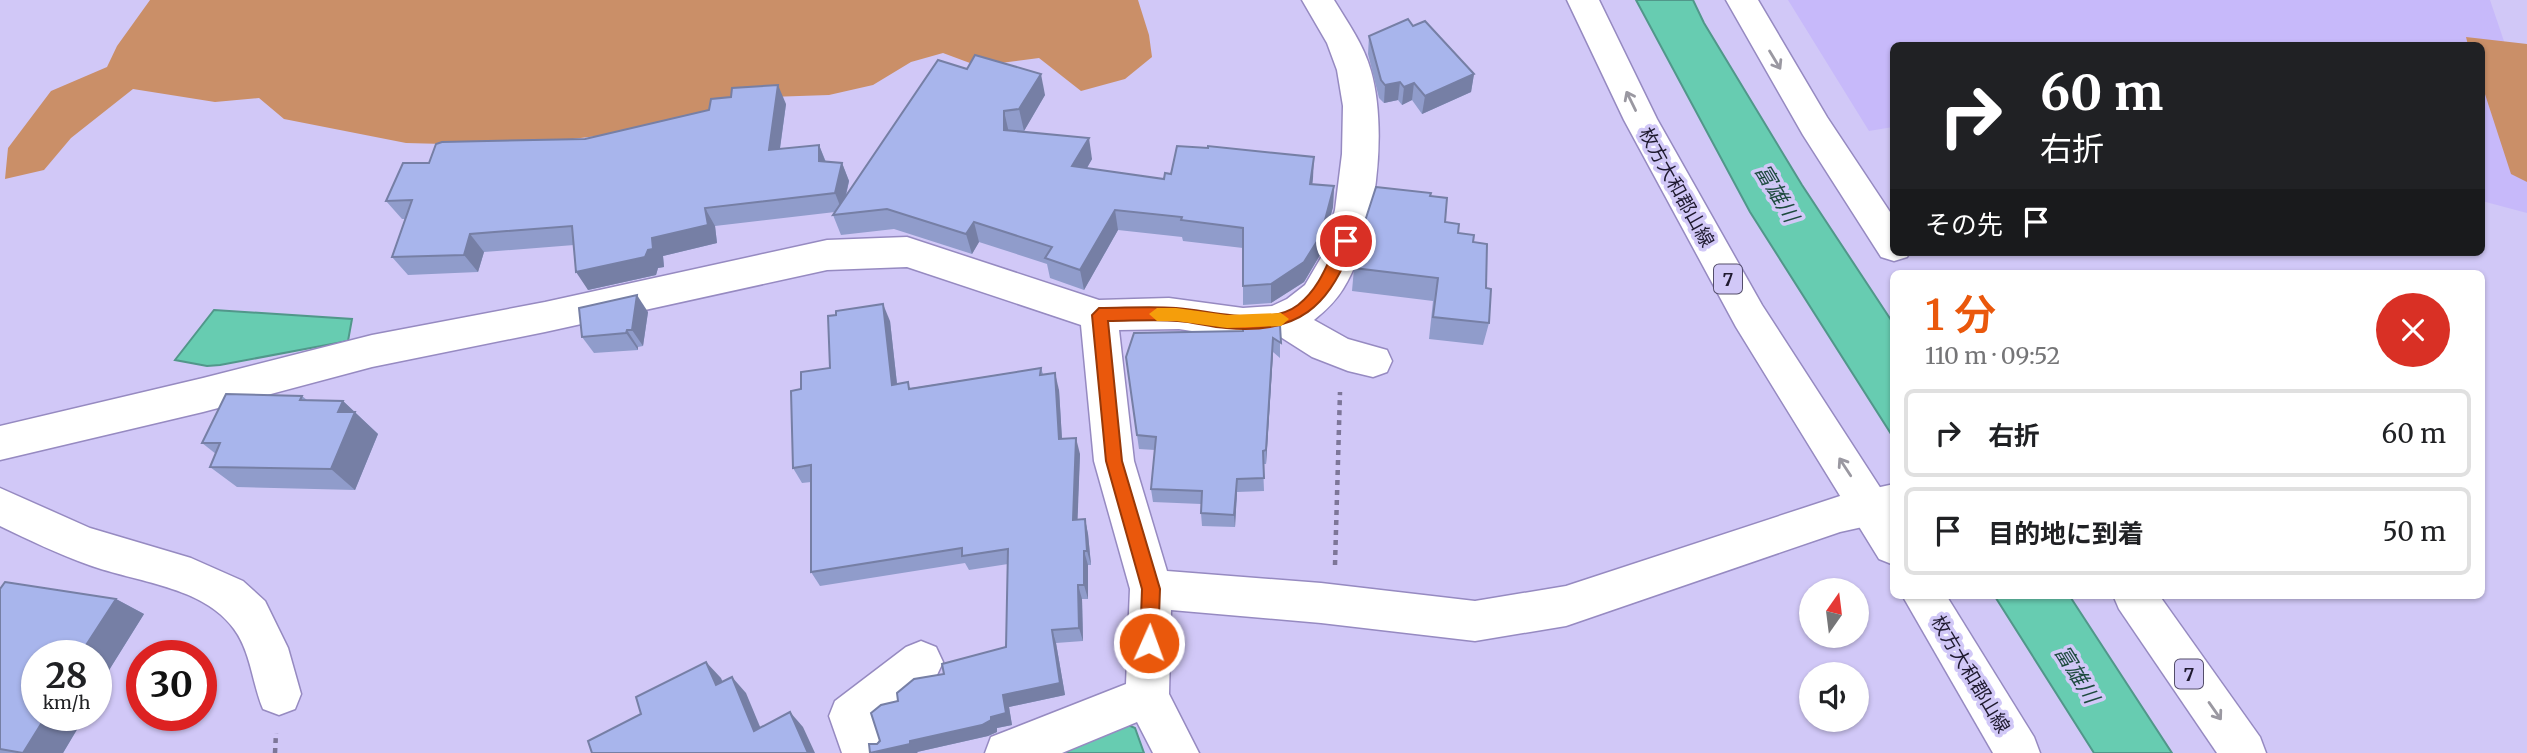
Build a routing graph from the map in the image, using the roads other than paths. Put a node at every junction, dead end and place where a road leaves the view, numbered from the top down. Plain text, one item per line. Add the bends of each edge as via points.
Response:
1 (1318, 0) edge
2 (1583, 0) edge
3 (1742, 0) edge
4 (1890, 241) edge
5 (1099, 315) junction
6 (1284, 318) junction
7 (1359, 359) road end
8 (0, 443) edge
9 (1882, 505) edge
10 (0, 506) edge
11 (1890, 532) edge
12 (1151, 589) junction
13 (1925, 599) edge
14 (2137, 599) edge
15 (921, 662) dead end
16 (279, 694) dead end
17 (1147, 697) junction
18 (864, 753) edge
19 (1007, 753) edge
20 (1177, 753) edge
21 (2018, 753) edge
22 (2244, 753) edge

1 - 6 street via 1354,70 1361,127 1353,218 1338,264 1319,294 1302,311
9 -> 2 street, 枚方大和郡山線 / 7 via 1749,316 1641,120
3 -> 4 street via 1856,193
5 - 6 street via 1176,314 1227,322
5 - 8 street via 907,251 827,255 372,351
5 - 12 street via 1114,461
6 - 7 street via 1300,332
9 - 11 street, 枚方大和郡山線 / 7
9 - 12 street via 1840,514 1566,607 1475,621
10 - 16 street via 87,546 204,582 222,592 242,606 262,636
12 - 17 street
13 - 21 street, 枚方大和郡山線
14 -> 22 street, 7
15 - 18 street via 851,716
17 - 19 street
17 - 20 street

